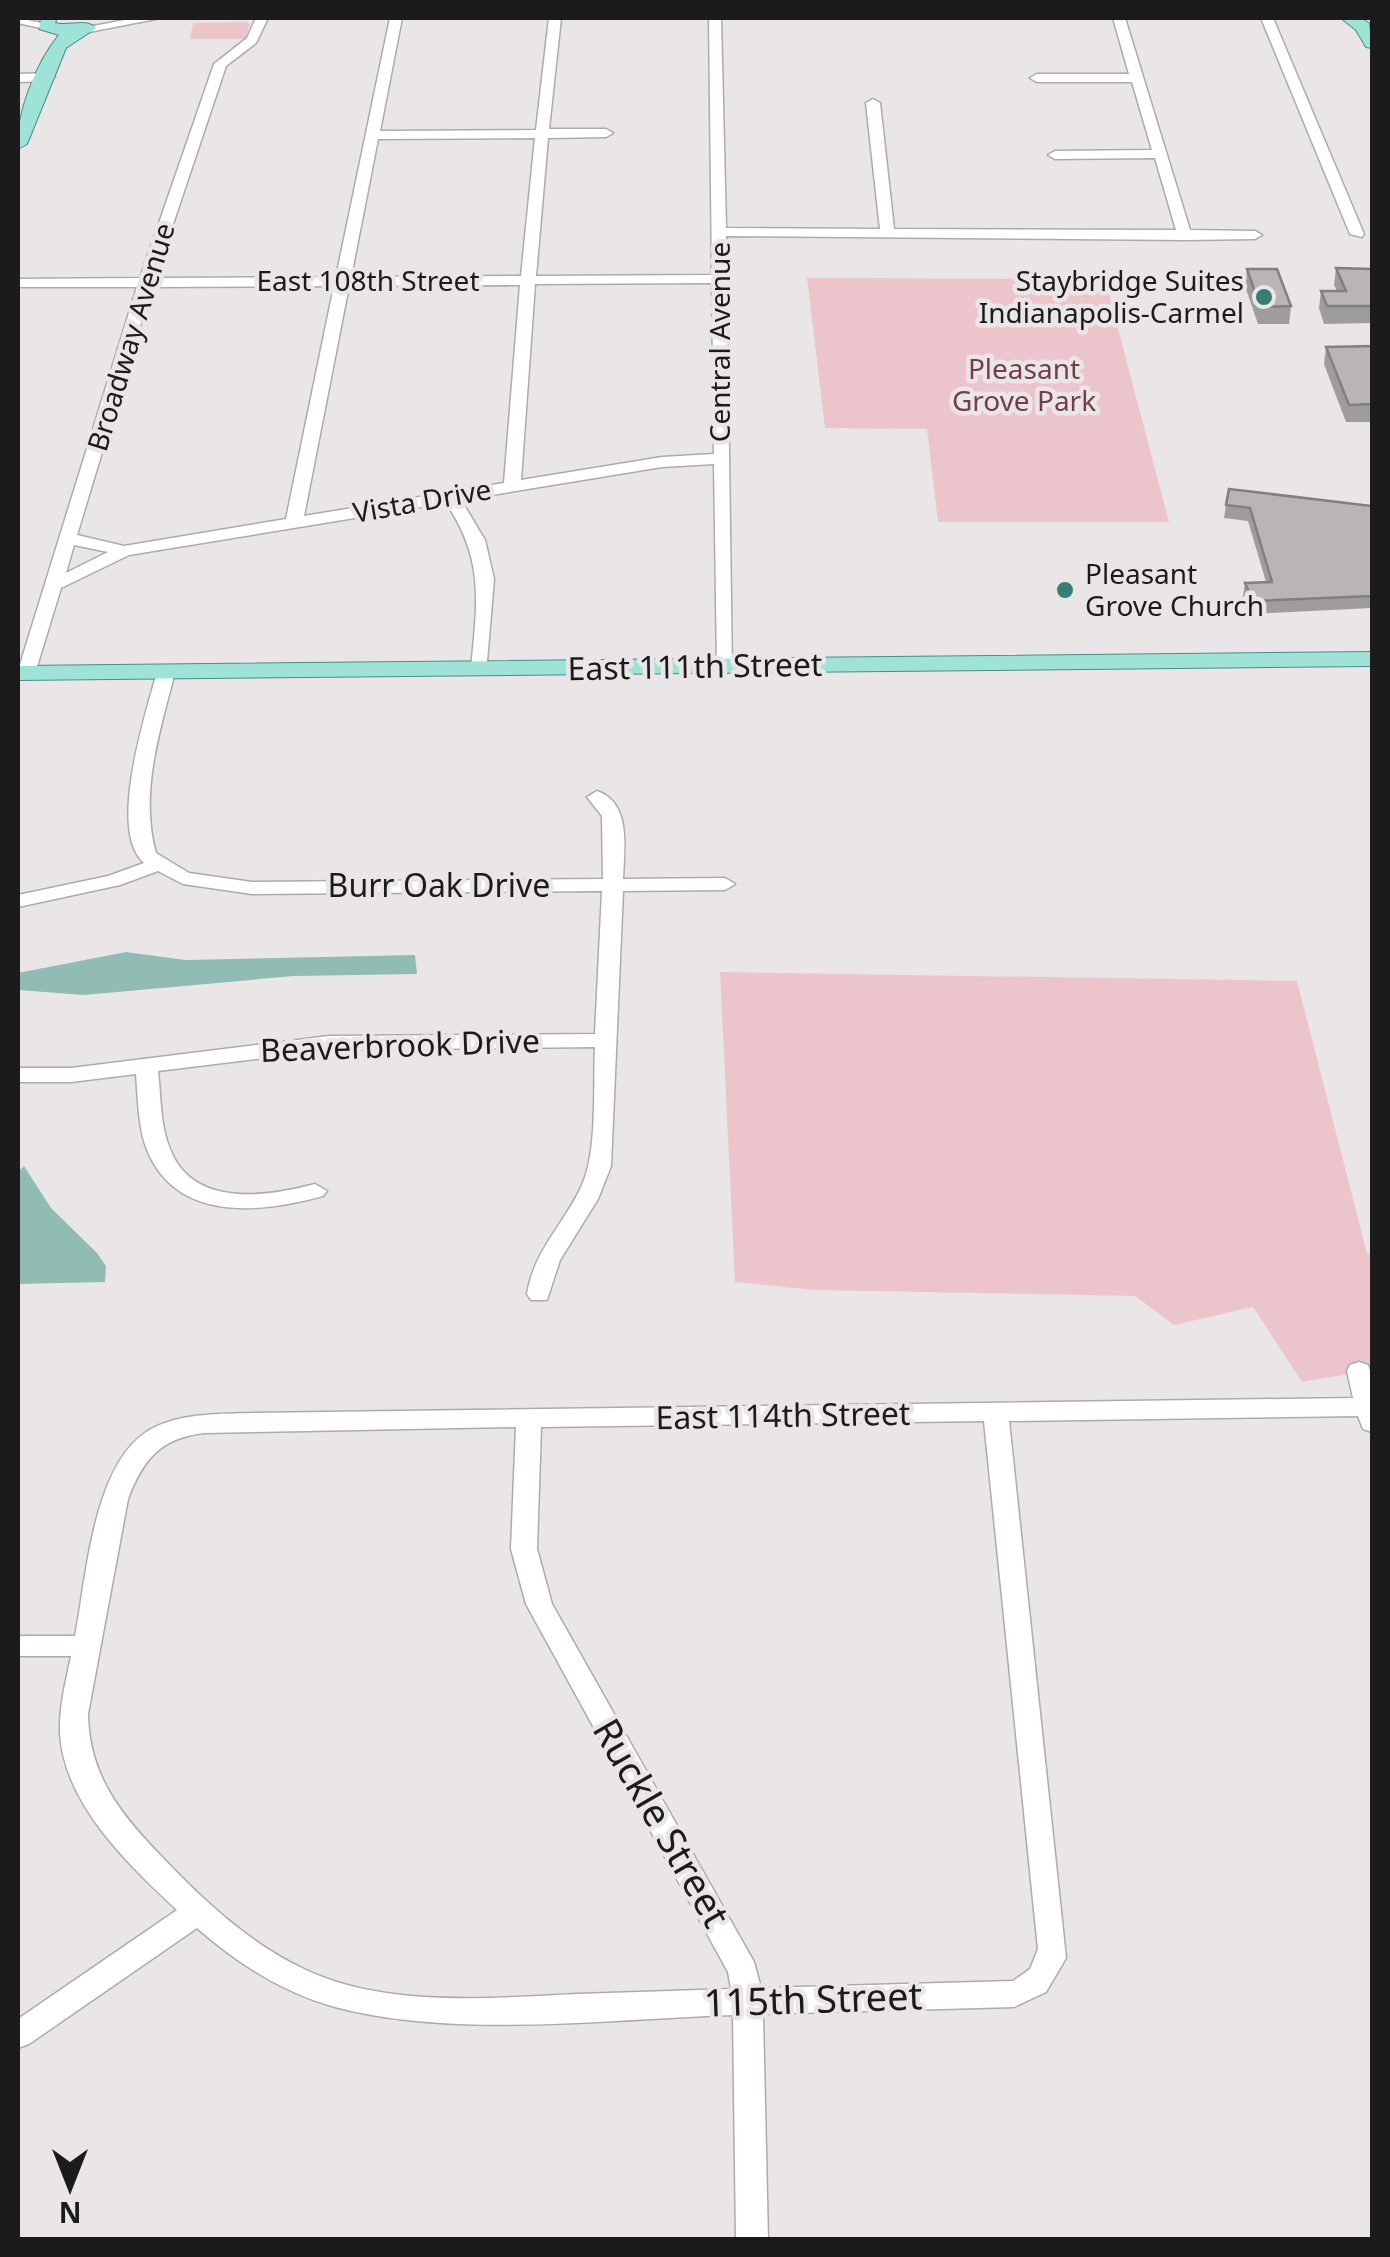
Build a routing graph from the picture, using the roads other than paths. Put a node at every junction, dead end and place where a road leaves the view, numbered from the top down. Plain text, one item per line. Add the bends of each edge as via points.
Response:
1 (166, 18) edge
2 (262, 18) edge
3 (396, 18) edge
4 (555, 18) edge
5 (716, 18) edge
6 (1119, 18) edge
7 (1266, 18) edge
8 (1348, 18) edge
9 (150, 19) edge
10 (18, 20) edge
11 (1372, 22) edge
12 (48, 23) edge
13 (94, 23) edge
14 (1372, 43) edge
15 (58, 48) junction
16 (18, 78) edge
17 (48, 78) junction
18 (1037, 78) dead end
19 (1136, 78) junction
20 (873, 103) dead end
21 (542, 134) junction
22 (606, 134) dead end
23 (372, 135) junction
24 (18, 144) edge
25 (1055, 154) dead end
26 (1160, 154) junction
27 (720, 232) junction
28 (1357, 234) dead end
29 (888, 235) junction
30 (1186, 236) junction
31 (1255, 236) dead end
32 (718, 279) junction
33 (528, 280) junction
34 (343, 281) junction
35 (146, 282) junction
36 (18, 283) edge
37 (721, 459) junction
38 (512, 486) junction
39 (450, 497) junction
40 (294, 523) junction
41 (68, 538) junction
42 (124, 552) junction
43 (54, 585) junction
44 (1372, 660) edge
45 (726, 666) junction
46 (480, 669) junction
47 (166, 672) junction
48 (22, 673) edge
49 (597, 797) dead end
50 (158, 866) junction
51 (725, 884) dead end
52 (612, 885) junction
53 (18, 901) edge
54 (605, 1040) junction
55 (146, 1066) junction
56 (18, 1074) edge
57 (315, 1191) dead end
58 (539, 1294) dead end
59 (1359, 1371) dead end
60 (996, 1413) junction
61 (1370, 1415) edge
62 (530, 1419) junction
63 (18, 1646) edge
64 (87, 1646) junction
65 (199, 1910) junction
66 (748, 2001) junction
67 (18, 2035) edge
68 (752, 2240) edge

1 - 9 street
2 - 35 street, Broadway Avenue via 252,40 220,64
3 - 23 street
4 - 21 street
5 - 27 street, Central Avenue
6 - 19 street
7 - 28 street
8 - 11 main road
8 - 14 main road
9 - 13 street
9 - 13 street
10 - 12 street
12 - 13 main road
12 - 15 main road
13 - 15 main road
15 - 17 main road
16 - 17 street
17 - 24 main road
18 - 19 street
19 - 26 street
20 - 29 street
21 - 22 street
21 - 23 street
21 - 33 street
23 - 34 street
25 - 26 street
26 - 30 street
27 - 29 street
27 - 32 street, Central Avenue
29 - 30 street
30 - 31 street
32 - 33 street, East 108th Street
32 - 37 street, Central Avenue
33 - 34 street, East 108th Street
33 - 38 street
34 - 35 street, East 108th Street
34 - 40 street
35 - 36 street, East 108th Street
35 - 41 street, Broadway Avenue
37 - 38 street, Vista Drive via 674,460
37 - 45 street, Central Avenue
38 - 39 street, Vista Drive
39 - 40 street, Vista Drive
39 - 46 street via 486,562
40 - 42 street, Vista Drive
41 - 42 street, Vista Drive
41 - 43 street, Broadway Avenue
42 - 43 street, Vista Drive
43 - 48 street, Broadway Avenue
44 - 45 main road, East 111th Street
45 - 46 main road, East 111th Street
46 - 47 main road, East 111th Street
47 - 48 main road, East 111th Street
47 - 50 street via 148,732 139,826 142,847
49 - 52 street via 614,825
50 - 52 street, Burr Oak Drive via 227,887
50 - 53 street
51 - 52 street, Burr Oak Drive
52 - 54 street
54 - 55 street, Beaverbrook Drive via 329,1042
54 - 58 street via 596,1184 544,1268
55 - 56 street, Beaverbrook Drive
55 - 57 street via 159,1152 188,1186 243,1203
59 - 61 street
60 - 61 street, East 114th Street
60 - 62 street, East 114th Street
60 - 66 street, 115th Street via 1053,1950 1046,1974 1027,1990 995,1995
62 - 64 street, East 114th Street via 198,1424 160,1434 125,1467
62 - 66 street, Ruckle Street via 524,1549 540,1604 722,1928
63 - 64 street
64 - 65 street, 115th Street via 73,1727 79,1769 109,1820
65 - 66 street, 115th Street via 299,1981 351,1997 512,2008
65 - 67 street
66 - 68 street, Ruckle Street

